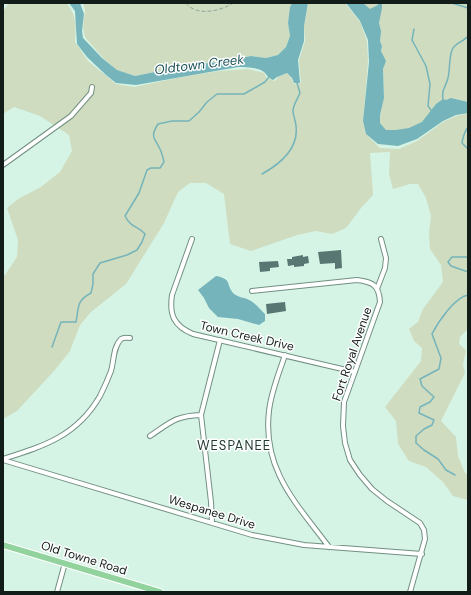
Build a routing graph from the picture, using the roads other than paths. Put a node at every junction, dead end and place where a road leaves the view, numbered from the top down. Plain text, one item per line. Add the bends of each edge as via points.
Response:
1 (92, 87) dead end
2 (3, 165) edge
3 (381, 238) dead end
4 (192, 239) dead end
5 (377, 289) junction
6 (252, 291) dead end
7 (130, 338) dead end
8 (220, 340) junction
9 (285, 356) junction
10 (355, 372) junction
11 (201, 415) junction
12 (150, 436) dead end
13 (3, 459) edge
14 (212, 522) junction
15 (3, 545) edge
16 (329, 547) junction
17 (422, 554) junction
18 (65, 563) junction
19 (57, 592) edge
20 (160, 592) edge
21 (410, 592) edge

1 - 2 street via 91,93 71,116
3 - 5 street via 386,258
4 - 8 street, Town Creek Drive via 172,295 171,310 178,325 184,330
5 - 6 street via 374,284 357,280
5 - 10 street, Fort Royal Avenue via 380,302
7 - 13 street via 121,340 116,348 111,371 100,395 88,414 77,425 45,445
8 - 9 street, Town Creek Drive
8 - 11 street
9 - 10 street, Town Creek Drive
9 - 16 street via 269,411 270,447 281,480
10 - 17 street, Fort Royal Avenue via 344,402 343,414 345,443 350,460 372,489 420,523 425,539
11 - 12 street via 173,419
11 - 14 street
13 - 14 street, Wespanee Drive
14 - 16 street, Wespanee Drive via 252,535
15 - 18 main road, Old Towne Road
16 - 17 street, Wespanee Drive
17 - 21 street, Fort Royal Avenue
18 - 19 street
18 - 20 main road, Old Towne Road

